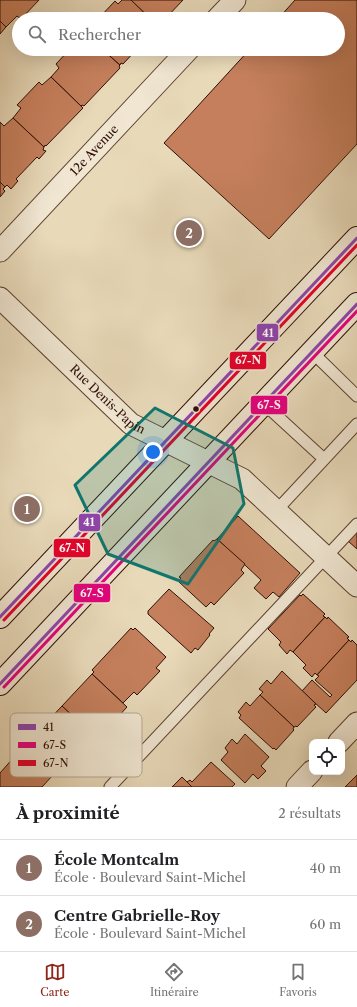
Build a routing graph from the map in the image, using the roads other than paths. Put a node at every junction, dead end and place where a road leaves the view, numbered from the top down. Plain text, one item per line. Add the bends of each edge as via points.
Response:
1 (235, 0) edge
2 (224, 12) edge
3 (182, 56) edge
4 (357, 238) edge
5 (0, 251) edge
6 (0, 298) edge
7 (357, 304) edge
8 (312, 352) junction
9 (357, 396) edge
10 (263, 403) junction
11 (357, 424) edge
12 (165, 441) junction
13 (324, 459) junction
14 (208, 462) junction
15 (276, 511) junction
16 (357, 524) edge
17 (326, 557) junction
18 (357, 586) edge
19 (0, 617) edge
20 (0, 684) edge
21 (357, 723) edge
22 (342, 739) edge
23 (142, 753) edge
24 (309, 774) edge
25 (119, 777) edge
26 (110, 787) edge
27 (297, 787) edge

1 - 2 street
3 - 5 street, 12e Avenue
4 - 12 main road
6 - 12 street, Rue Denis-Papin via 131,424
7 - 8 main road
8 - 9 lane
8 - 10 main road
10 - 13 lane
10 - 14 main road
11 - 13 lane
12 - 14 street, Rue Denis-Papin
12 - 19 main road
13 - 15 lane
14 - 15 street, Rue Denis-Papin via 242,479
14 - 20 main road
15 - 17 street, Rue Denis-Papin
16 - 17 lane
17 - 18 street, Rue Denis-Papin
17 - 23 lane
21 - 22 street
24 - 27 street
25 - 26 lane

